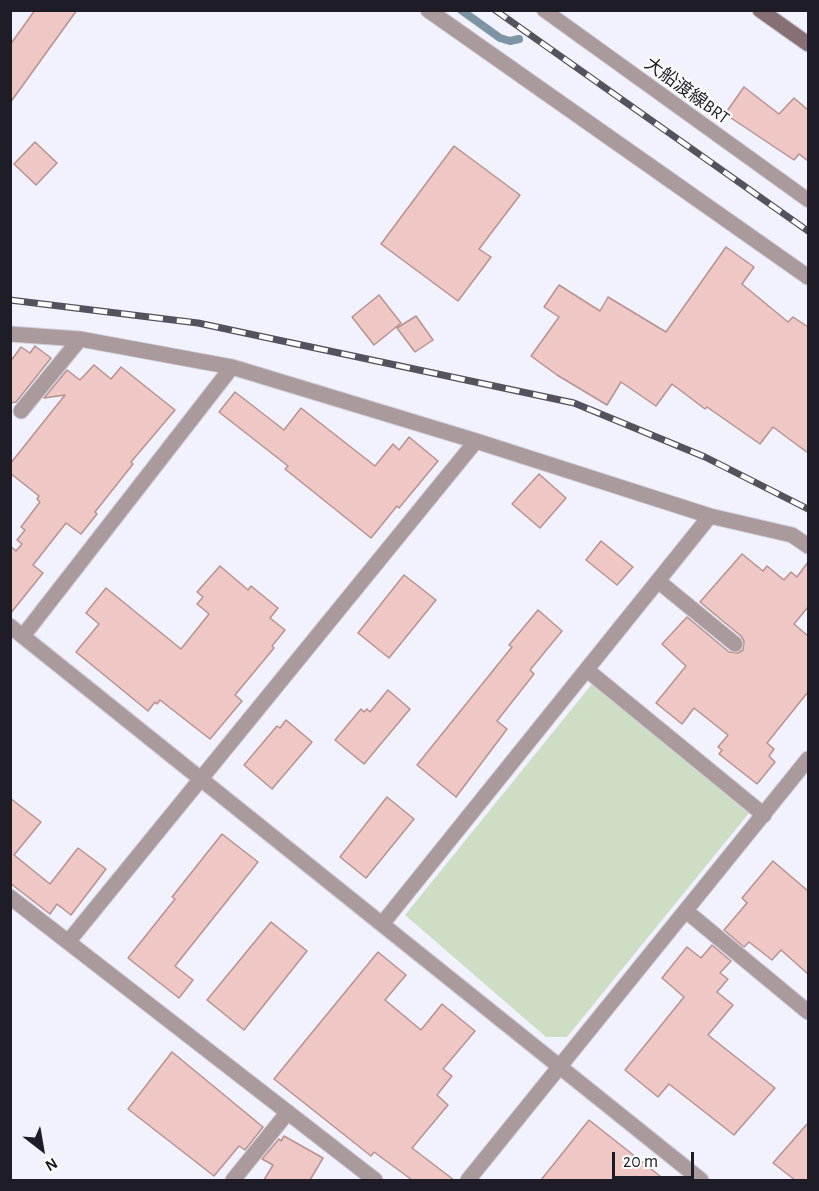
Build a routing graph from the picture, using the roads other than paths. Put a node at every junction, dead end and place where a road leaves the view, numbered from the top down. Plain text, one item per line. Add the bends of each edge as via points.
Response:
1 (428, 10) edge
2 (544, 10) edge
3 (760, 10) edge
4 (808, 44) edge
5 (808, 200) edge
6 (808, 277) edge
7 (10, 334) edge
8 (80, 339) junction
9 (232, 368) junction
10 (21, 411) dead end
11 (476, 441) junction
12 (710, 516) junction
13 (808, 546) edge
14 (658, 581) junction
15 (17, 631) edge
16 (735, 644) dead end
17 (587, 670) junction
18 (805, 770) edge
19 (201, 779) junction
20 (764, 815) junction
21 (10, 897) edge
22 (686, 911) junction
23 (382, 924) junction
24 (68, 942) junction
25 (808, 1012) edge
26 (560, 1067) junction
27 (288, 1113) junction
28 (233, 1180) edge
29 (375, 1180) edge
30 (468, 1180) edge
31 (701, 1180) edge

1 - 6 street
2 - 5 lane, 大船渡線BRT
3 - 4 main road
7 - 8 street
8 - 9 street
8 - 10 street
9 - 11 street
9 - 15 street
11 - 12 street
11 - 19 street
12 - 13 street via 792,535
12 - 14 street
14 - 16 street
14 - 17 street
15 - 19 street
17 - 20 street
17 - 23 street
18 - 20 street
19 - 23 street
19 - 24 street
20 - 22 street
21 - 24 street
22 - 25 street
22 - 26 street
23 - 26 street
24 - 27 street
26 - 30 street
26 - 31 street
27 - 28 street
27 - 29 street

